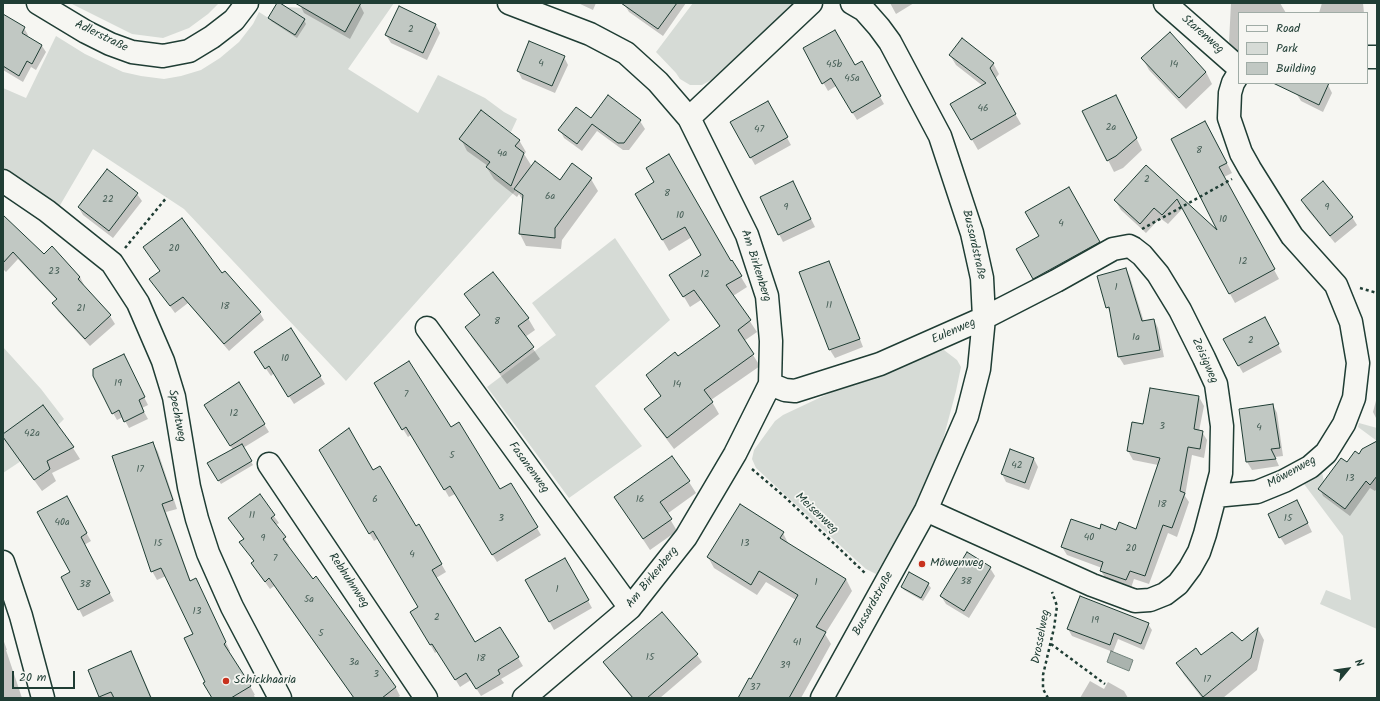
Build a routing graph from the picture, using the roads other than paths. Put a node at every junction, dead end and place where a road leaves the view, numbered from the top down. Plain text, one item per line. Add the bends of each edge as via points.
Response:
1 (38, 3) edge
2 (247, 3) edge
3 (509, 3) edge
4 (811, 3) edge
5 (852, 3) edge
6 (1165, 3) edge
7 (1238, 67) edge
8 (1238, 75) edge
9 (689, 118) junction
10 (3, 181) edge
11 (1129, 246) joint
12 (984, 318) junction
13 (427, 328) dead end
14 (770, 384) junction
15 (269, 464) dead end
16 (1215, 496) junction
17 (926, 510) junction
18 (3, 562) edge
19 (630, 608) junction
20 (43, 698) edge
21 (280, 698) edge
22 (426, 698) edge
23 (524, 698) edge
24 (822, 698) edge

1 - 2 street, Adlerstraße via 110,44 132,52 163,56 189,51 212,37 234,20
3 - 9 street, Am Birkenberg via 590,34 626,53 658,82
4 - 9 street
5 - 12 street, Bussardstraße via 864,10 890,42 940,136 972,233 982,278
6 - 7 street, Starenweg
8 - 16 street, Möwenweg via 1230,93 1229,118 1241,153 1292,236 1336,285 1351,322 1358,363 1354,398 1344,424 1326,453 1310,467 1257,492
9 - 14 street, Am Birkenberg via 747,235 767,296 771,341
10 - 21 street, Spechtweg via 47,211 112,263 138,303 163,360 174,397 189,487 208,554 232,607
11 - 12 street, Eulenweg via 1113,250
11 - 16 street, Zeisigweg via 1142,255 1158,274 1180,310 1216,384 1222,426 1221,473
12 - 14 street, Eulenweg via 880,364 795,391
12 - 17 street, Bussardstraße via 979,369 967,416
13 - 19 street, Fasanenweg
14 - 19 street, Am Birkenberg via 735,454 686,537
15 - 22 street, Rebhuhnweg
16 - 17 street via 1199,552 1178,584 1165,594 1150,600 1135,601 1092,585
17 - 24 street, Bussardstraße
18 - 20 street via 21,616
19 - 23 street, Am Birkenberg

